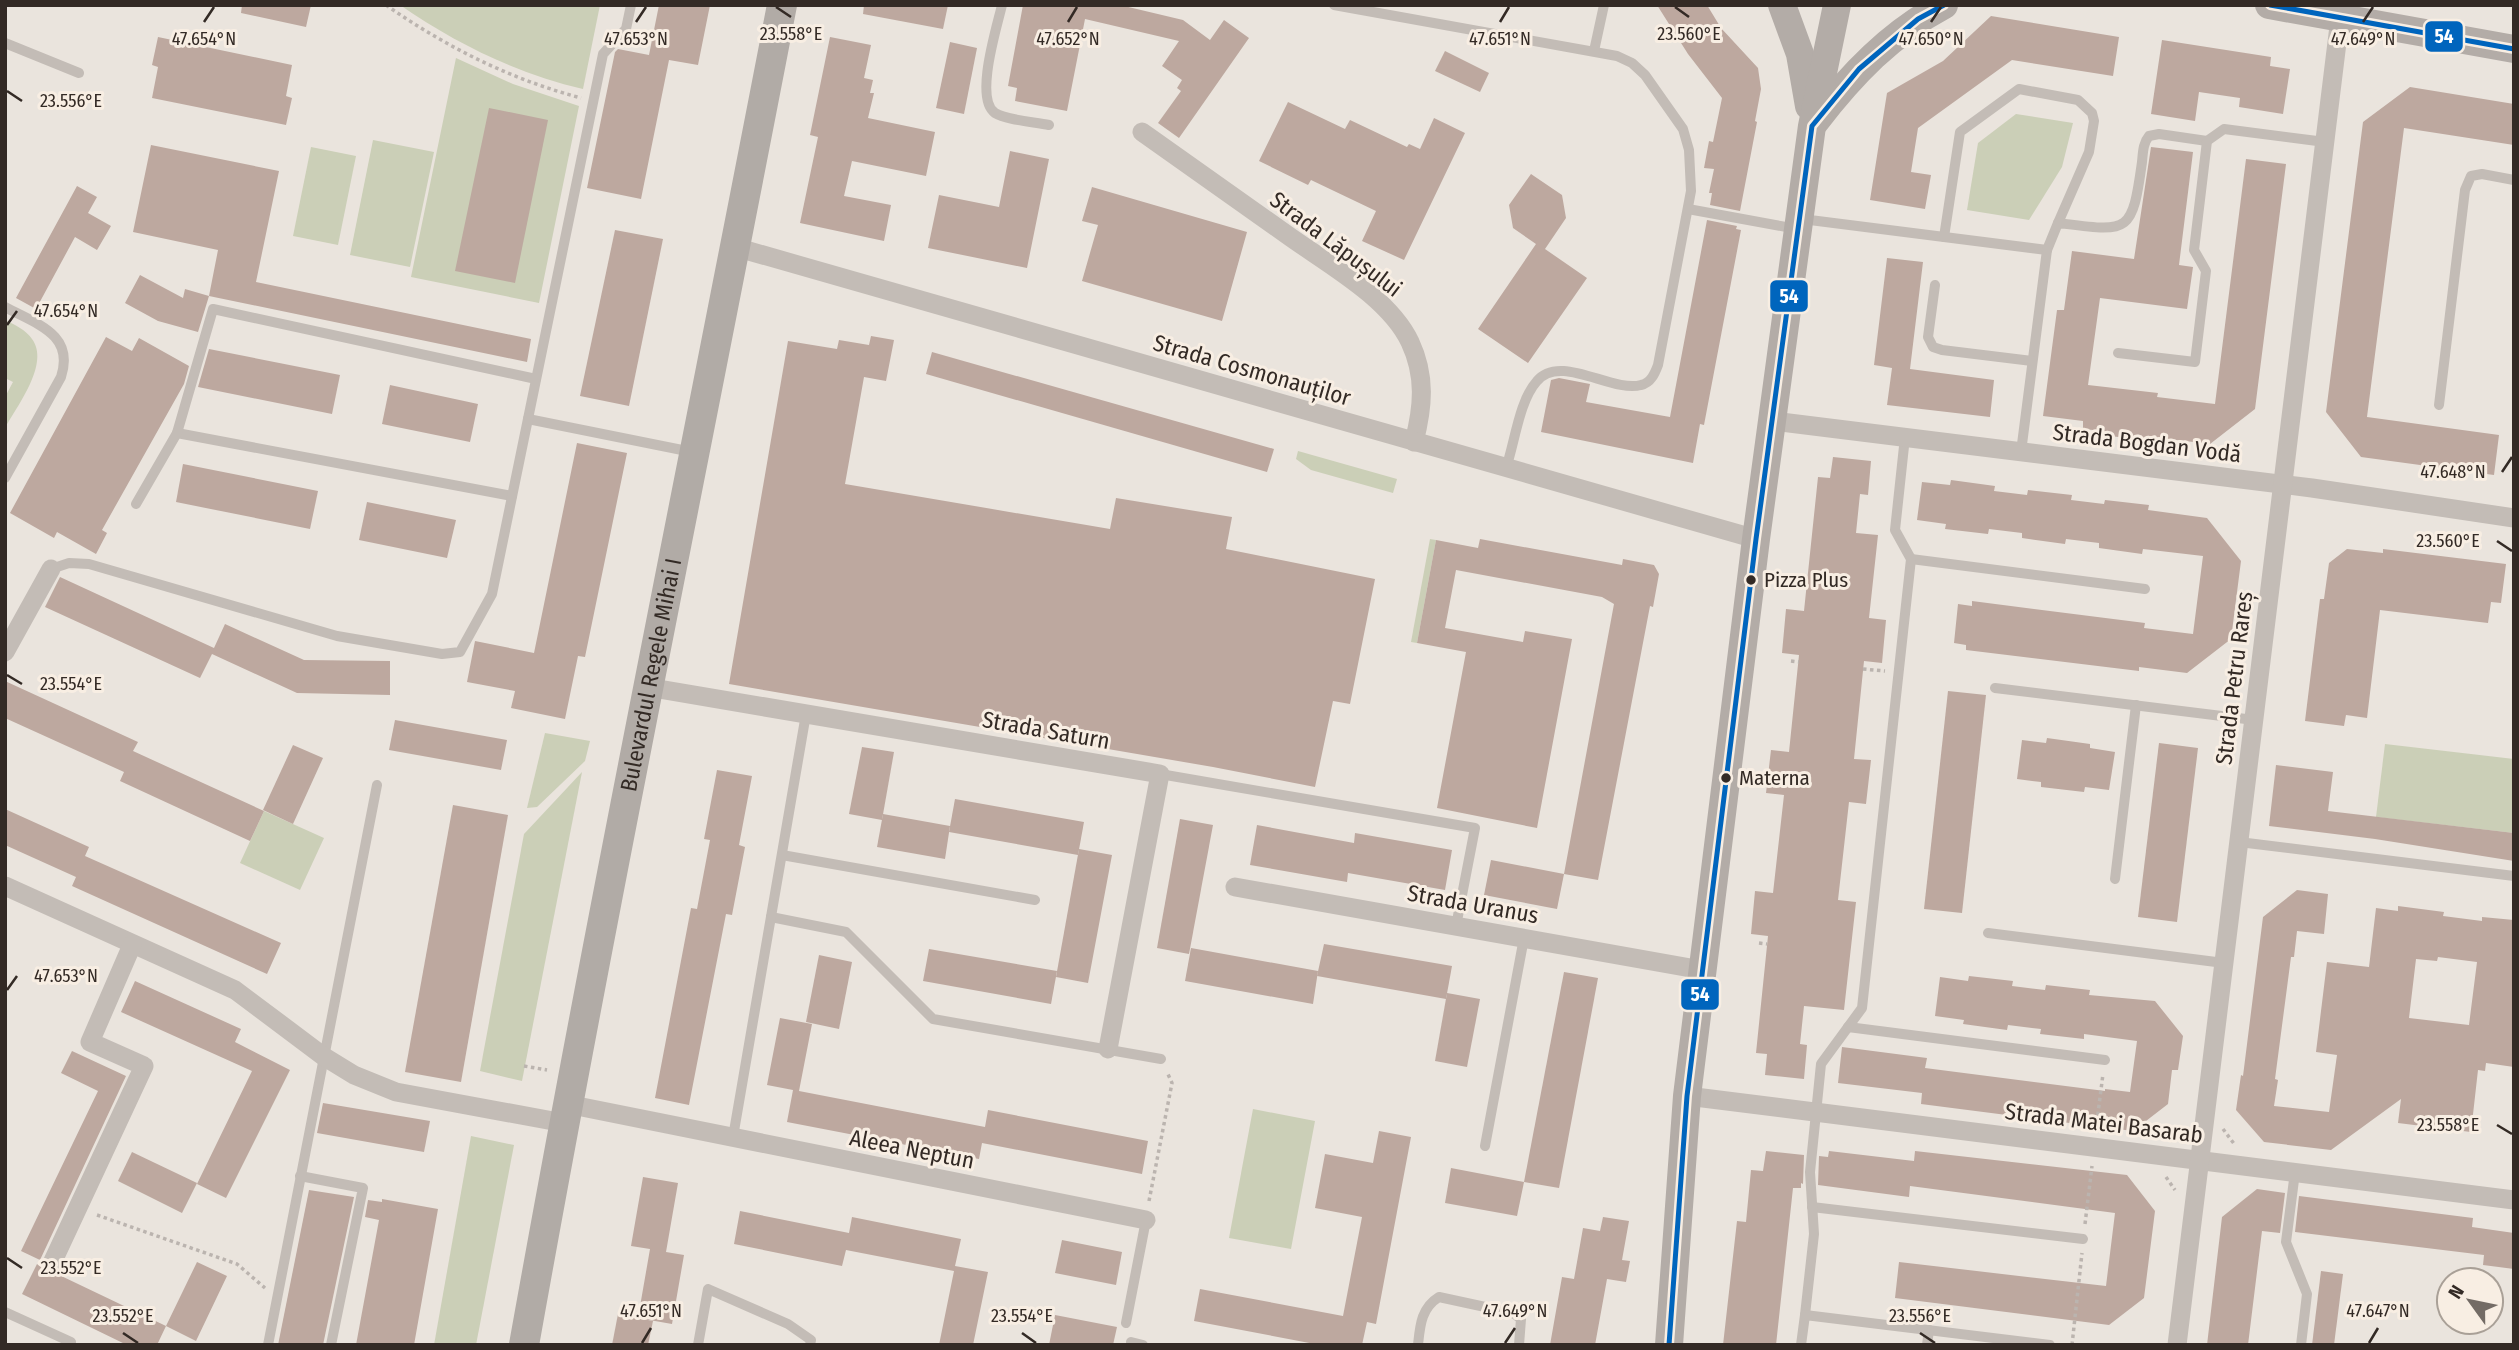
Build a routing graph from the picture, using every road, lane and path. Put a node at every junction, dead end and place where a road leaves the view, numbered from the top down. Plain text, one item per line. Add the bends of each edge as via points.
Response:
1 (386, 5) edge
2 (631, 5) edge
3 (782, 5) edge
4 (1002, 5) edge
5 (1334, 5) edge
6 (1604, 5) edge
7 (1782, 5) edge
8 (1837, 5) edge
9 (1944, 5) edge
10 (2269, 5) edge
11 (2340, 18) junction
12 (5, 43) edge
13 (2514, 49) edge
14 (1594, 51) junction
15 (79, 73) dead end
16 (593, 100) junction
17 (1049, 125) dead end
18 (1812, 126) junction
19 (1142, 132) dead end
20 (2207, 141) junction
21 (2325, 142) junction
22 (2514, 180) edge
23 (1688, 209) junction
24 (2058, 223) junction
25 (1798, 224) junction
26 (1944, 237) junction
27 (735, 247) junction
28 (2047, 250) junction
29 (1935, 285) dead end
30 (5, 307) edge
31 (2118, 353) dead end
32 (2032, 361) junction
33 (536, 379) junction
34 (2439, 405) dead end
35 (528, 419) junction
36 (1773, 421) junction
37 (177, 433) junction
38 (1905, 437) junction
39 (1414, 442) junction
40 (2021, 452) junction
41 (695, 453) junction
42 (10, 459) edge
43 (1506, 468) junction
44 (5, 478) edge
45 (2283, 484) junction
46 (512, 496) junction
47 (136, 504) dead end
48 (2514, 517) edge
49 (1756, 539) junction
50 (1911, 559) junction
51 (51, 569) joint
52 (2145, 589) dead end
53 (5, 652) edge
54 (1791, 661) dead end
55 (1799, 662) dead end
56 (647, 687) junction
57 (1995, 688) dead end
58 (2136, 705) junction
59 (806, 714) junction
60 (2254, 720) junction
61 (1160, 774) junction
62 (377, 785) dead end
63 (2239, 842) junction
64 (782, 855) junction
65 (2514, 876) edge
66 (2115, 879) dead end
67 (5, 886) edge
68 (1235, 887) dead end
69 (1035, 900) dead end
70 (771, 918) junction
71 (1456, 926) junction
72 (1988, 933) dead end
73 (1524, 938) junction
74 (1759, 943) dead end
75 (1768, 944) dead end
76 (132, 945) junction
77 (2224, 963) junction
78 (1702, 970) junction
79 (1848, 1027) junction
80 (1108, 1049) junction
81 (323, 1056) junction
82 (1161, 1059) joint
83 (2105, 1060) joint
84 (524, 1066) dead end
85 (547, 1070) dead end
86 (1687, 1096) junction
87 (1816, 1112) junction
88 (566, 1113) junction
89 (2222, 1127) dead end
90 (2096, 1131) dead end
91 (733, 1137) junction
92 (1485, 1146) dead end
93 (2237, 1148) dead end
94 (2200, 1160) junction
95 (2162, 1172) dead end
96 (2295, 1172) junction
97 (300, 1175) junction
98 (2178, 1194) dead end
99 (2514, 1200) edge
100 (1812, 1207) junction
101 (78, 1208) junction
102 (1146, 1220) junction
103 (2083, 1240) dead end
104 (54, 1261) dead end
105 (277, 1299) junction
106 (5, 1312) edge
107 (1805, 1315) junction
108 (1126, 1323) dead end
109 (1929, 1330) junction
110 (71, 1342) dead end
111 (1131, 1342) dead end
112 (268, 1345) edge
113 (331, 1345) edge
114 (524, 1345) edge
115 (698, 1345) edge
116 (810, 1345) edge
117 (1143, 1345) edge
118 (1418, 1345) edge
119 (1519, 1345) edge
120 (1670, 1345) edge
121 (1801, 1345) edge
122 (1927, 1345) edge
123 (2050, 1345) edge
124 (2177, 1345) edge
125 (2301, 1345) edge

1 - 16 path via 477,60 555,91
2 - 16 lane via 626,29 603,54
3 - 27 main road, Bulevardul Regele Mihai I
4 - 17 lane via 986,79 987,104 1005,116
5 - 14 lane
6 - 14 lane
7 - 18 street via 1800,54
8 - 18 street
9 - 18 street via 1918,19 1859,69
10 - 11 street
11 - 13 street
11 - 21 street, Strada Petru Rareș
12 - 15 lane
14 - 23 lane via 1632,63 1683,129 1691,170
16 - 33 lane
18 - 25 street
19 - 39 street, Strada Lăpușului via 1365,290 1400,326 1421,377 1423,398
20 - 21 lane via 2224,129
20 - 24 lane via 2149,136 2136,205 2123,224 2102,229
20 - 31 lane via 2194,250 2206,271 2195,362
21 - 45 street, Strada Petru Rareș
22 - 34 lane via 2471,176 2465,190
23 - 25 lane
23 - 43 lane via 1654,374 1642,385 1630,385 1566,371 1546,373 1528,395
24 - 26 lane via 2090,152 2092,113 2078,100 2019,89 1961,132
24 - 28 lane
25 - 26 lane
25 - 36 street
26 - 28 lane
27 - 39 street, Strada Cosmonauților
27 - 41 main road, Bulevardul Regele Mihai I
28 - 32 lane
29 - 32 lane via 1928,337 1933,347
30 - 42 lane via 57,338 65,364
32 - 40 lane
33 - 35 lane
33 - 37 lane via 213,309
35 - 41 lane
35 - 46 lane
36 - 38 street, Strada Bogdan Vodă
36 - 49 street
37 - 46 lane
37 - 47 lane
38 - 40 street, Strada Bogdan Vodă
38 - 50 lane via 1895,530
39 - 43 street, Strada Cosmonauților
40 - 45 street, Strada Bogdan Vodă
41 - 56 main road, Bulevardul Regele Mihai I
42 - 44 lane
43 - 49 street, Strada Cosmonauților
45 - 48 street, Strada Bogdan Vodă
45 - 60 street, Strada Petru Rareș
46 - 51 lane via 492,594 460,652 442,654 337,636 89,564 69,563
49 - 78 street
50 - 52 lane
50 - 79 lane via 1862,1008
51 - 53 street
54 - 55 path
56 - 59 street, Strada Saturn
56 - 88 main road, Bulevardul Regele Mihai I
57 - 58 lane
58 - 60 lane
58 - 66 lane
59 - 61 street, Strada Saturn
59 - 64 lane
60 - 63 street, Strada Petru Rareș
61 - 71 lane via 1475,828
61 - 80 street
62 - 81 lane
63 - 65 lane
63 - 77 street, Strada Petru Rareș
64 - 69 lane
64 - 70 lane
67 - 76 street, Aleea Neptun
68 - 71 street, Strada Uranus
70 - 80 lane via 846,932 933,1019
70 - 91 lane
71 - 73 street, Strada Uranus
72 - 77 lane
73 - 78 street, Strada Uranus
73 - 92 lane
74 - 75 path
76 - 81 street, Aleea Neptun via 235,990
76 - 101 street via 90,1042 144,1066
77 - 94 street, Strada Petru Rareș
78 - 86 street
79 - 83 lane
79 - 87 lane via 1821,1063
80 - 82 lane
81 - 88 street, Aleea Neptun via 396,1093
81 - 97 lane
82 - 102 path via 1172,1083
83 - 90 path
84 - 85 path
86 - 87 street, Strada Matei Basarab
86 - 120 street
87 - 94 street, Strada Matei Basarab
87 - 100 lane
88 - 91 street, Aleea Neptun
88 - 114 main road, Bulevardul Regele Mihai I
89 - 93 path
91 - 102 street, Aleea Neptun
94 - 96 street, Strada Matei Basarab
94 - 124 street, Strada Petru Rareș
95 - 98 path
96 - 99 street, Strada Matei Basarab
96 - 125 lane via 2287,1242 2306,1294
97 - 105 lane
97 - 113 lane via 363,1188
100 - 103 lane
100 - 107 lane via 1814,1234
101 - 104 street
101 - 105 path via 237,1264
102 - 108 lane
105 - 112 lane
106 - 110 lane
107 - 109 lane
107 - 121 lane
109 - 122 lane
109 - 123 lane
111 - 117 lane
115 - 116 lane via 708,1289 788,1324 811,1340
118 - 119 lane via 1420,1322 1429,1303 1438,1297 1513,1313 1521,1319

